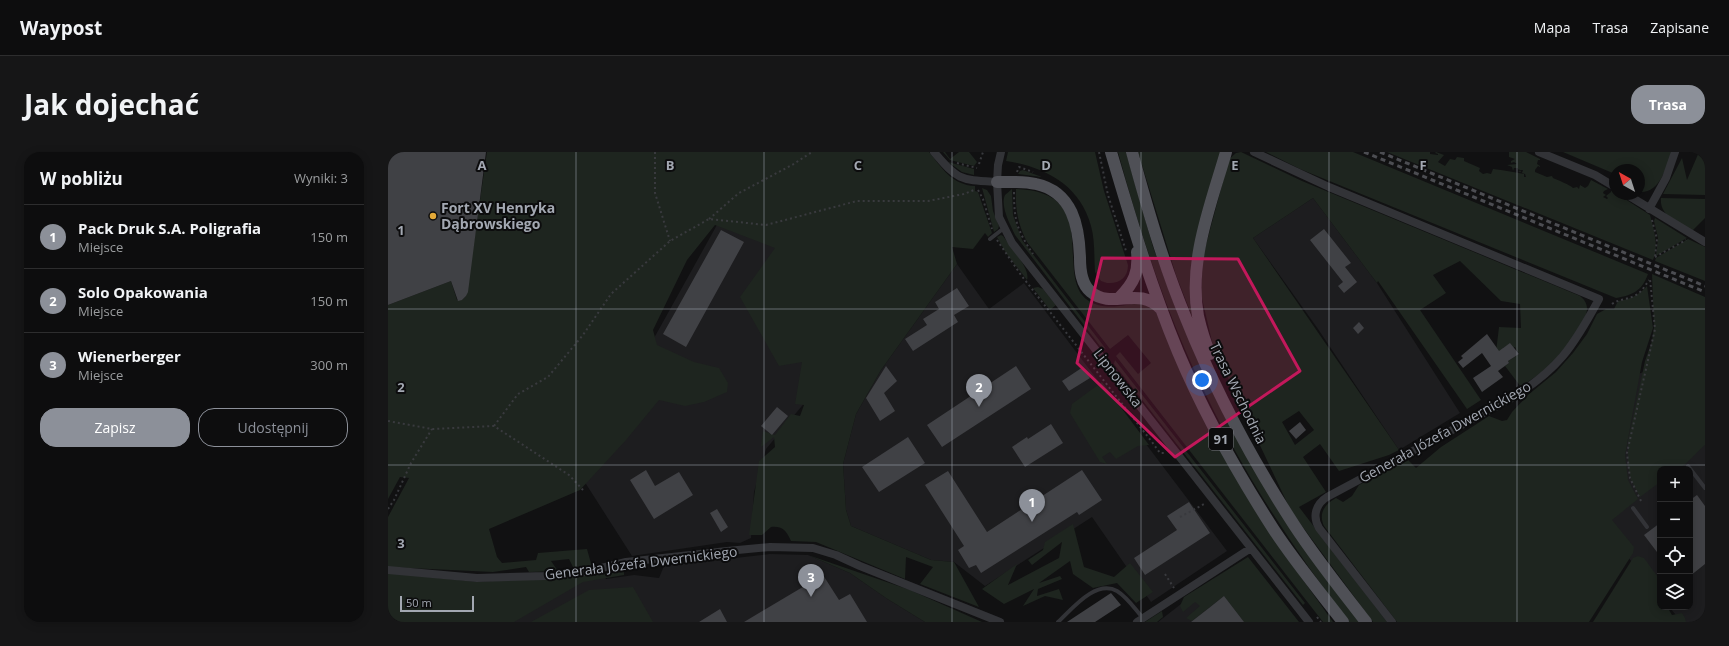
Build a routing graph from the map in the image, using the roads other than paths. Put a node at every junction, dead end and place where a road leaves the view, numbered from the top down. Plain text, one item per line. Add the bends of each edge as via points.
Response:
1 (934, 152) edge
2 (1001, 152) edge
3 (1111, 152) edge
4 (1132, 152) edge
5 (1226, 152) edge
6 (1254, 152) edge
7 (1539, 152) edge
8 (1676, 152) edge
9 (997, 182) junction
10 (1609, 183) edge
11 (1635, 200) edge
12 (1649, 209) junction
13 (1004, 228) junction
14 (1135, 235) junction
15 (990, 239) dead end
16 (1705, 242) edge
17 (1120, 298) junction
18 (1161, 308) junction
19 (1213, 379) junction
20 (1693, 472) edge
21 (1705, 488) edge
22 (1633, 508) dead end
23 (1647, 527) dead end
24 (1251, 548) junction
25 (388, 570) edge
26 (1140, 620) edge
27 (1000, 622) edge
28 (1058, 622) edge
29 (1309, 622) edge
30 (1343, 622) edge
31 (1366, 622) edge
32 (1392, 622) edge

1 - 9 street via 959,177
2 - 9 street, Lipnowska
3 - 14 main road, 91
4 - 19 main road, Trasa Wschodnia / 91 via 1160,246 1185,316
5 - 19 main road via 1200,248 1195,285 1198,316 1210,356
6 - 32 street, Generała Józefa Dwernickiego via 1330,187 1599,299 1568,352 1540,379 1510,399 1327,497 1319,504 1315,518 1319,528
7 - 10 street
8 - 12 street via 1666,178
9 - 13 street, Lipnowska via 999,217
9 - 17 main road via 1045,186 1061,198 1072,212 1078,227 1083,281 1089,290 1099,297
11 - 12 street
12 - 16 street
13 - 15 lane
13 - 24 street, Lipnowska via 1012,243
14 - 17 main road via 1137,272 1133,283
14 - 18 main road, 91
17 - 18 main road via 1144,298
18 - 30 main road, 91 via 1188,372 1234,464 1274,530
19 - 31 main road, Trasa Wschodnia / 91 via 1257,464 1290,519
20 - 21 lane
22 - 23 lane
24 - 26 street
24 - 29 street, Lipnowska
25 - 27 street, Generała Józefa Dwernickiego via 477,578 545,576 585,572 626,562 727,551 770,547 813,548
26 - 28 lane via 1121,594 1115,590 1100,588 1093,591

